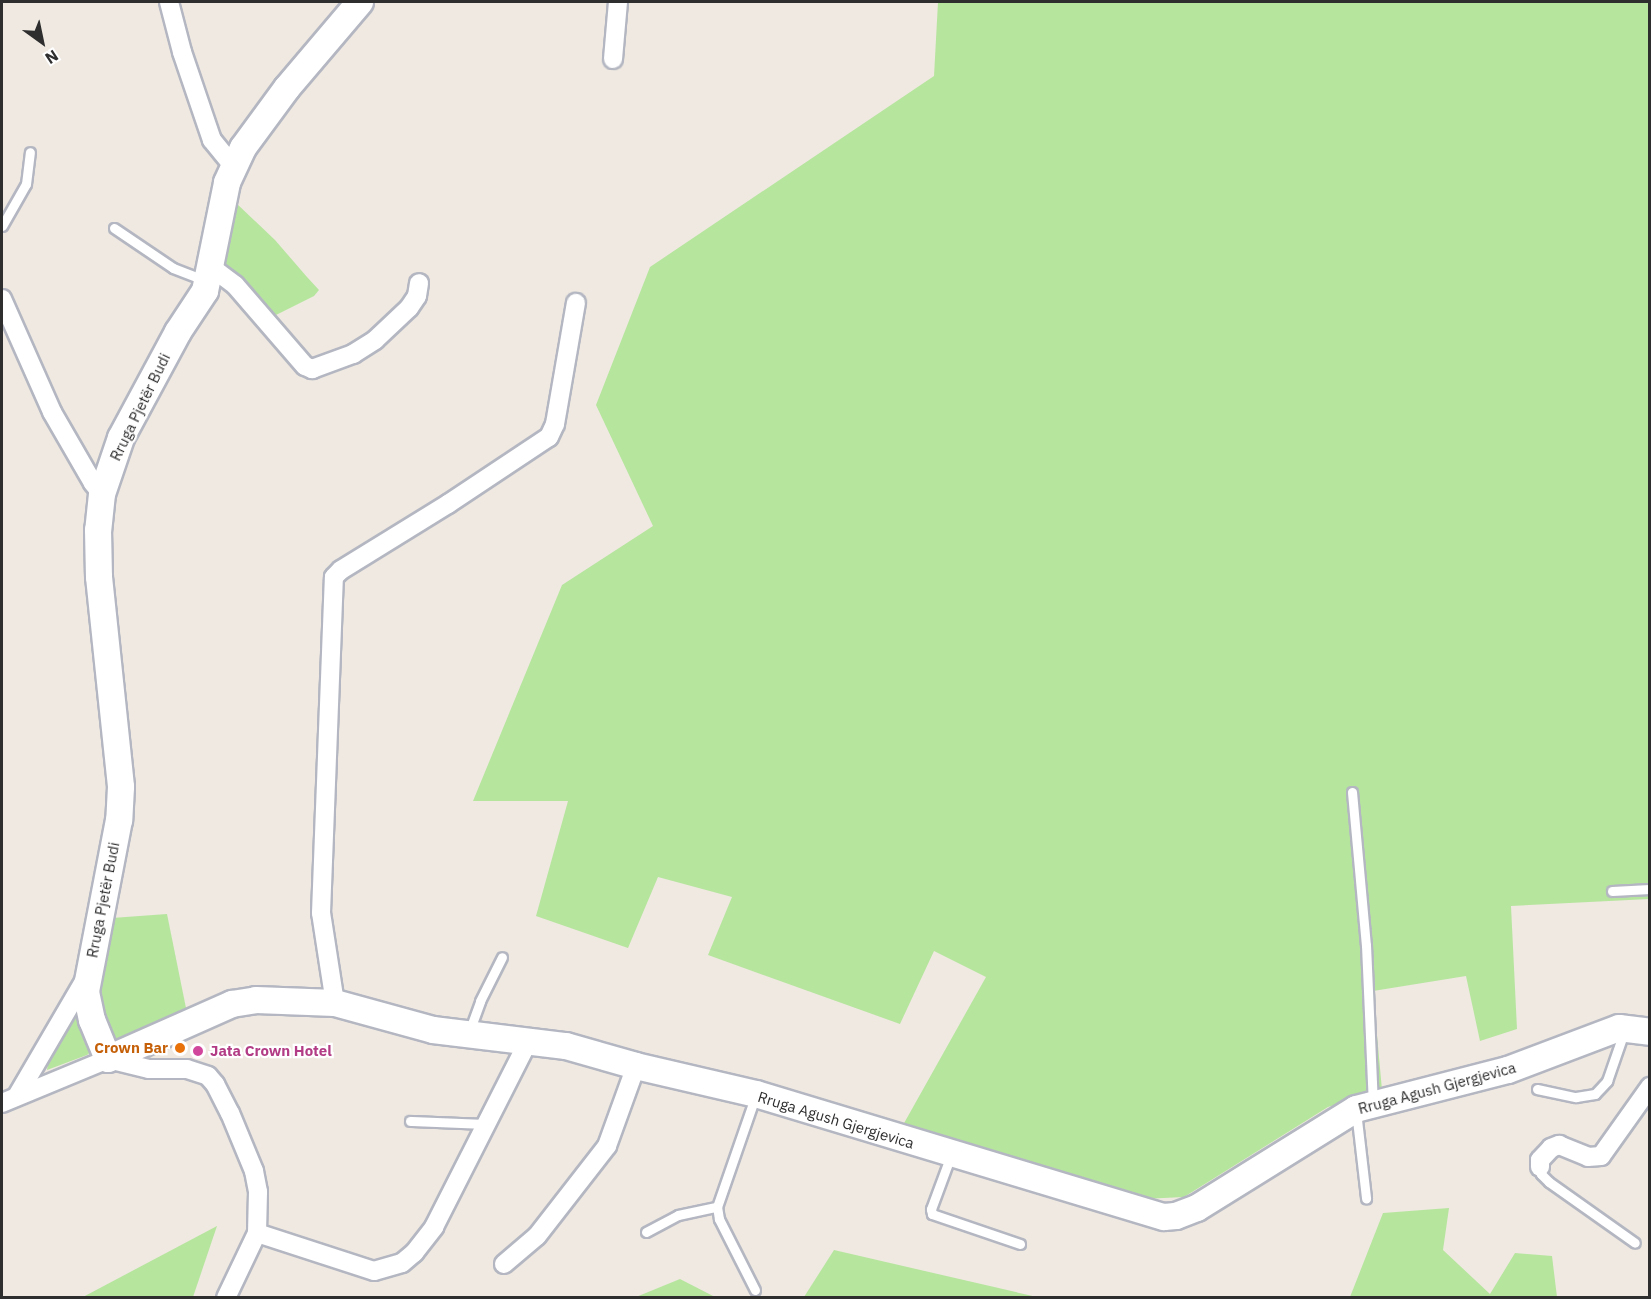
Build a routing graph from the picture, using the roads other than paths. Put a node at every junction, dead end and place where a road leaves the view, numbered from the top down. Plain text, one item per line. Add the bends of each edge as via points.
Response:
1 (169, 2) edge
2 (360, 2) edge
3 (618, 2) edge
4 (614, 59) dead end
5 (30, 152) dead end
6 (234, 167) junction
7 (2, 226) edge
8 (114, 228) dead end
9 (210, 274) junction
10 (419, 283) dead end
11 (2, 299) edge
12 (576, 303) dead end
13 (102, 494) junction
14 (1352, 792) dead end
15 (1650, 889) edge
16 (1612, 891) dead end
17 (502, 957) dead end
18 (89, 972) junction
19 (335, 1003) junction
20 (1637, 1030) edge
21 (468, 1035) junction
22 (529, 1040) junction
23 (108, 1059) junction
24 (636, 1066) junction
25 (1650, 1087) edge
26 (1537, 1089) dead end
27 (756, 1094) junction
28 (9, 1099) edge
29 (1364, 1106) junction
30 (410, 1120) dead end
31 (487, 1124) junction
32 (951, 1155) junction
33 (1540, 1167) joint
34 (1366, 1198) dead end
35 (717, 1207) junction
36 (646, 1232) dead end
37 (257, 1233) junction
38 (1635, 1243) dead end
39 (1020, 1244) dead end
40 (504, 1264) dead end
41 (755, 1290) dead end
42 (226, 1298) edge

1 - 6 street via 212,140
2 - 6 main road, Rruga Pjetër Budi via 269,112
3 - 4 street
5 - 7 lane via 26,184
6 - 9 main road, Rruga Pjetër Budi via 222,201
8 - 9 lane via 173,268
9 - 10 street via 235,285 305,366 312,369 353,354 388,330 417,296
9 - 13 main road, Rruga Pjetër Budi via 121,438
11 - 13 street via 52,412
12 - 19 street via 555,424 549,436 334,577 321,913
13 - 18 main road, Rruga Pjetër Budi via 98,530 100,586 121,787 119,820
14 - 29 lane via 1366,945
15 - 16 lane
17 - 21 lane
18 - 23 main road, Rruga Pjetër Budi via 88,1006
18 - 28 street, Rruga Pjetër Budi
19 - 21 main road, Rruga Agush Gjergjevica via 433,1030
19 - 23 main road, Rruga Agush Gjergjevica via 239,1003
20 - 26 lane via 1623,1041 1607,1081 1595,1094 1576,1097
20 - 29 main road, Rruga Agush Gjergjevica via 1508,1070
21 - 22 main road, Rruga Agush Gjergjevica
22 - 24 main road, Rruga Agush Gjergjevica
22 - 31 street
23 - 28 street, Rruga Agush Gjergjevica
23 - 37 street via 149,1069 198,1071 214,1084 257,1182
24 - 27 main road, Rruga Agush Gjergjevica
24 - 40 street via 608,1146 537,1236
25 - 33 street via 1601,1156 1588,1157 1559,1145 1540,1160
27 - 32 main road, Rruga Agush Gjergjevica
27 - 35 lane
29 - 32 main road, Rruga Agush Gjergjevica via 1197,1208 1176,1216 1151,1215
29 - 34 lane
30 - 31 lane
31 - 37 street via 434,1227 402,1263 374,1271
32 - 39 lane via 932,1214
33 - 38 lane via 1549,1182
35 - 36 lane via 678,1215
35 - 41 lane via 719,1219
37 - 42 street

